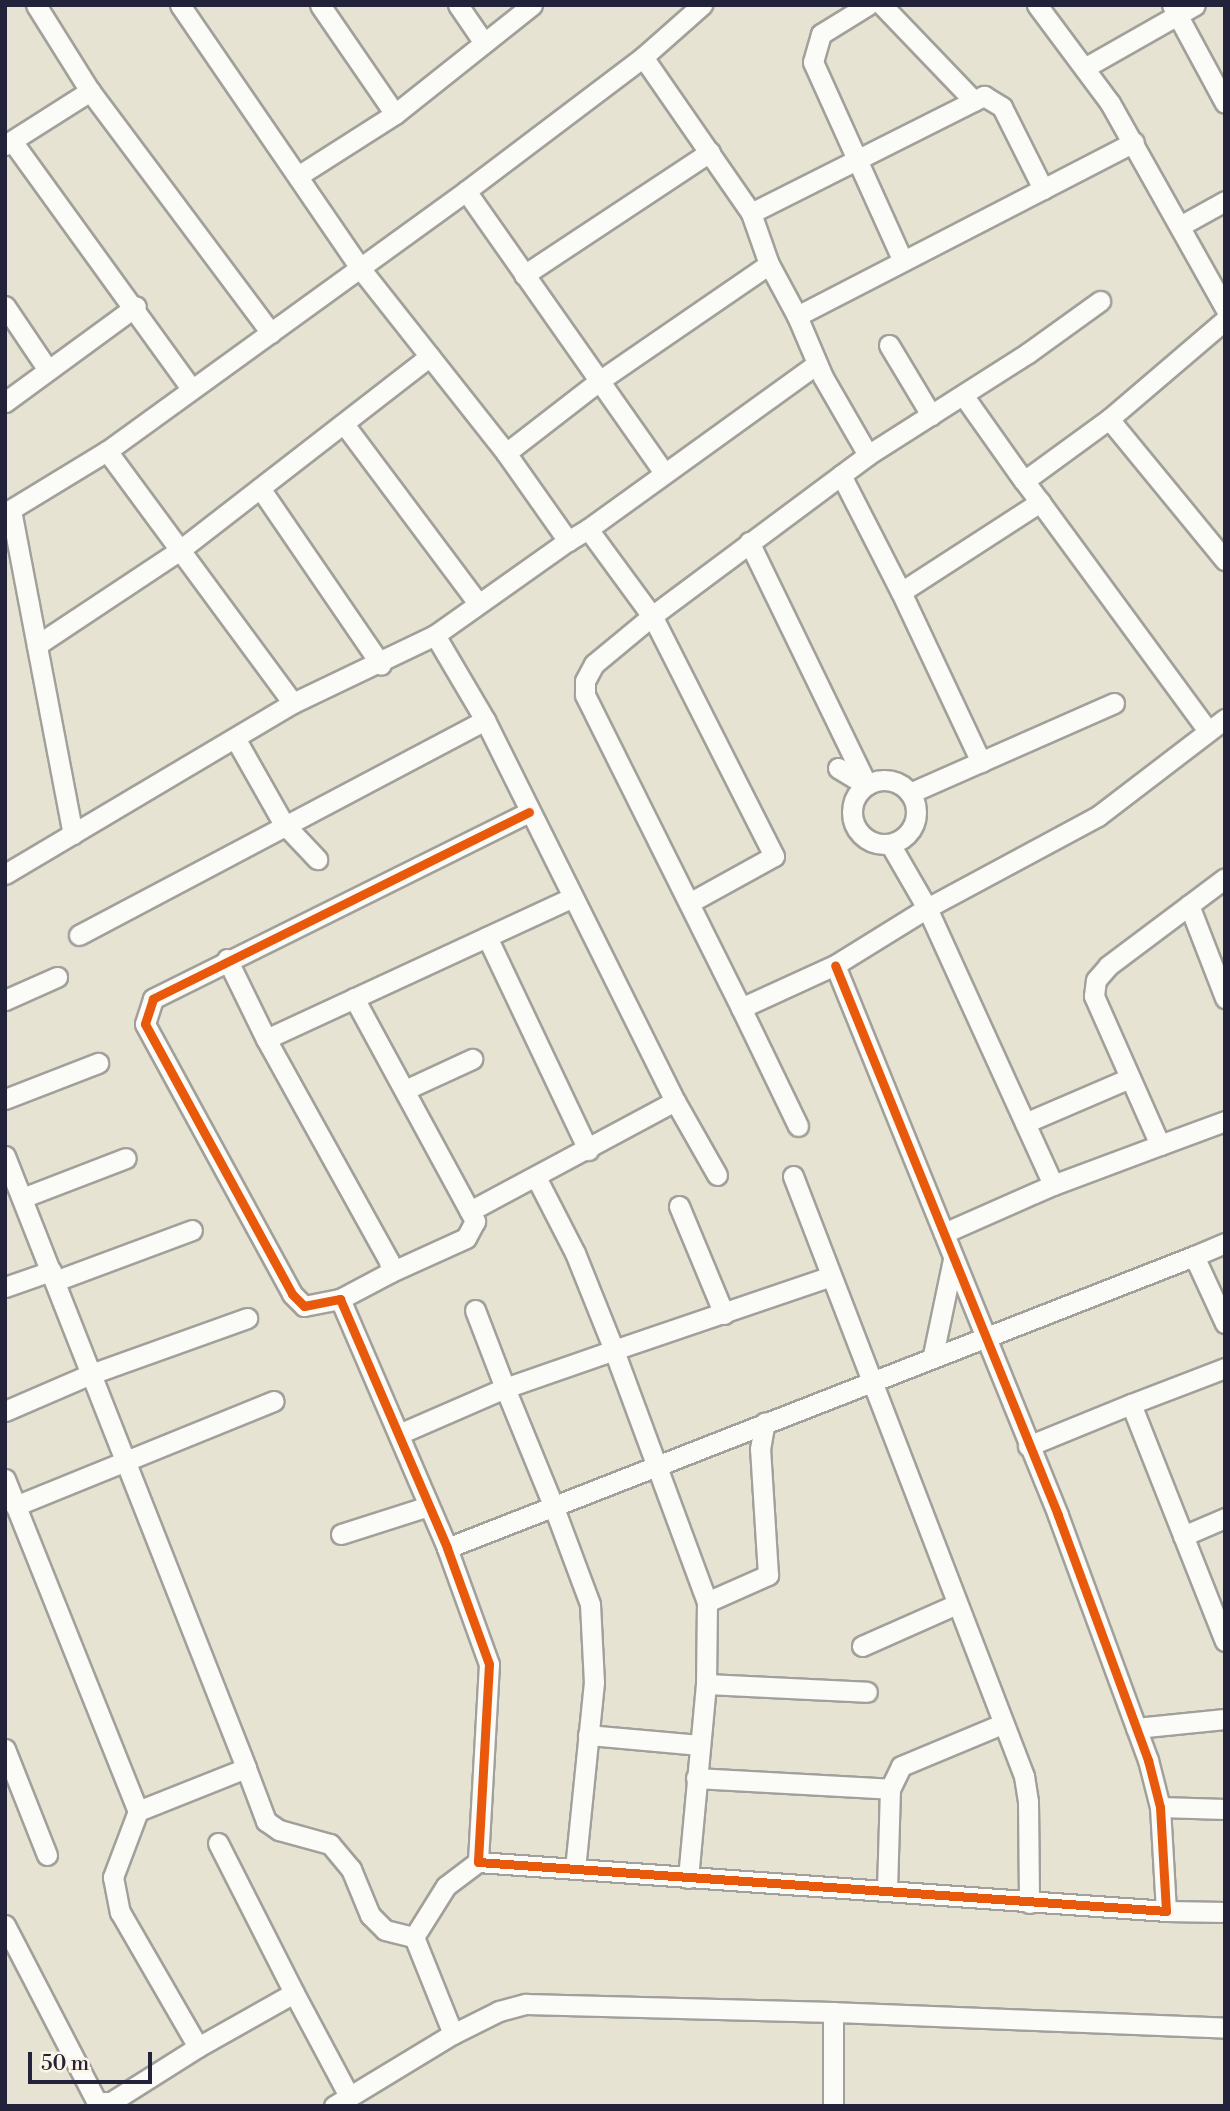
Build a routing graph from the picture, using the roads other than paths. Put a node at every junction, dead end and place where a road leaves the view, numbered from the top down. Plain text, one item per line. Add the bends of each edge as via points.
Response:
1 (37, 5) edge
2 (180, 5) edge
3 (320, 5) edge
4 (458, 5) edge
5 (532, 5) edge
6 (702, 5) edge
7 (868, 5) edge
8 (882, 5) edge
9 (1037, 5) edge
10 (1182, 9) edge
11 (484, 43) junction
12 (643, 57) junction
13 (1086, 67) junction
14 (90, 91) junction
15 (974, 101) junction
16 (1225, 103) edge
17 (395, 114) junction
18 (1134, 142) junction
19 (9, 143) edge
20 (710, 152) junction
21 (859, 159) junction
22 (298, 176) junction
23 (1043, 189) junction
24 (466, 191) junction
25 (1225, 201) edge
26 (751, 213) junction
27 (1180, 226) junction
28 (903, 261) junction
29 (769, 264) junction
30 (360, 268) junction
31 (524, 275) junction
32 (1100, 301) dead end
33 (5, 306) edge
34 (136, 306) junction
35 (1225, 308) edge
36 (797, 316) junction
37 (1225, 320) edge
38 (271, 333) junction
39 (889, 345) dead end
40 (430, 356) junction
41 (817, 364) junction
42 (48, 370) junction
43 (598, 381) junction
44 (191, 388) junction
45 (963, 395) junction
46 (5, 402) edge
47 (931, 415) junction
48 (1109, 419) junction
49 (344, 424) junction
50 (107, 451) junction
51 (506, 453) junction
52 (868, 455) junction
53 (664, 473) junction
54 (841, 475) junction
55 (1024, 481) junction
56 (260, 488) junction
57 (1040, 502) junction
58 (8, 511) edge
59 (587, 529) junction
60 (568, 541) junction
61 (748, 542) junction
62 (180, 550) junction
63 (1225, 560) edge
64 (901, 592) junction
65 (478, 603) junction
66 (652, 616) junction
67 (435, 635) junction
68 (37, 645) junction
69 (381, 665) junction
70 (293, 703) junction
71 (1114, 703) dead end
72 (1225, 719) edge
73 (485, 720) junction
74 (1208, 731) junction
75 (235, 738) junction
76 (981, 762) junction
77 (838, 768) dead end
78 (867, 785) junction
79 (910, 793) junction
80 (529, 812) junction
81 (283, 823) junction
82 (73, 834) junction
83 (890, 844) junction
84 (317, 859) dead end
85 (5, 874) edge
86 (1225, 878) edge
87 (573, 897) junction
88 (689, 903) junction
89 (1189, 905) junction
90 (927, 908) junction
91 (79, 935) dead end
92 (487, 937) junction
93 (227, 959) junction
94 (835, 965) junction
95 (57, 977) dead end
96 (1221, 978) edge
97 (354, 998) junction
98 (1225, 998) edge
99 (5, 1000) edge
100 (741, 1007) junction
101 (266, 1039) junction
102 (472, 1059) dead end
103 (99, 1063) dead end
104 (1130, 1078) junction
105 (407, 1090) junction
106 (5, 1099) edge
107 (675, 1101) junction
108 (1225, 1121) edge
109 (1025, 1123) junction
110 (798, 1126) dead end
111 (1160, 1145) junction
112 (587, 1150) junction
113 (5, 1156) edge
114 (126, 1158) dead end
115 (717, 1175) dead end
116 (793, 1176) dead end
117 (536, 1177) junction
118 (1053, 1185) junction
119 (22, 1198) junction
120 (679, 1206) dead end
121 (470, 1211) junction
122 (192, 1230) dead end
123 (944, 1233) junction
124 (1225, 1243) edge
125 (1194, 1256) junction
126 (953, 1259) junction
127 (391, 1272) junction
128 (53, 1276) junction
129 (829, 1277) junction
130 (5, 1287) edge
131 (340, 1299) junction
132 (475, 1310) dead end
133 (724, 1314) junction
134 (247, 1318) dead end
135 (1225, 1324) edge
136 (984, 1336) junction
137 (614, 1350) junction
138 (933, 1355) junction
139 (1225, 1368) edge
140 (92, 1374) junction
141 (871, 1380) junction
142 (505, 1388) junction
143 (274, 1402) dead end
144 (1131, 1404) junction
145 (5, 1411) edge
146 (765, 1422) junction
147 (398, 1434) junction
148 (1028, 1446) junction
149 (126, 1461) junction
150 (655, 1465) junction
151 (5, 1479) edge
152 (553, 1505) junction
153 (15, 1506) junction
154 (429, 1506) junction
155 (1225, 1518) edge
156 (341, 1534) dead end
157 (1184, 1536) junction
158 (447, 1548) junction
159 (707, 1602) junction
160 (957, 1604) junction
161 (1225, 1641) edge
162 (862, 1646) dead end
163 (706, 1684) junction
164 (867, 1692) dead end
165 (1225, 1719) edge
166 (1002, 1724) junction
167 (1136, 1728) junction
168 (588, 1735) junction
169 (699, 1745) junction
170 (5, 1749) edge
171 (246, 1768) junction
172 (696, 1778) junction
173 (890, 1788) junction
174 (1160, 1807) junction
175 (1225, 1809) edge
176 (138, 1811) junction
177 (218, 1843) dead end
178 (47, 1855) dead end
179 (478, 1862) junction
180 (575, 1869) junction
181 (688, 1878) junction
182 (887, 1890) junction
183 (1029, 1903) junction
184 (1166, 1911) junction
185 (1225, 1912) edge
186 (5, 1925) edge
187 (414, 1937) junction
188 (294, 1993) junction
189 (833, 2012) junction
190 (1225, 2028) edge
191 (453, 2034) junction
192 (198, 2046) junction
193 (342, 2101) edge
194 (100, 2104) edge
195 (833, 2106) edge

1 - 14 street
2 - 22 street
3 - 17 street
4 - 11 street
5 - 11 street
6 - 12 street
7 - 21 street via 821,34 813,62
8 - 15 street
9 - 13 street
10 - 13 street
10 - 16 street
11 - 17 street
12 - 20 street
12 - 24 street
13 - 18 street
14 - 19 street
14 - 38 street
15 - 21 street
15 - 23 street via 985,96 1002,107
17 - 22 street
18 - 23 street
18 - 27 street
19 - 34 street
20 - 26 street
20 - 31 street
21 - 26 street
21 - 28 street
22 - 30 street
23 - 28 street
24 - 30 street
24 - 31 street
25 - 27 street
26 - 29 street
27 - 35 street
28 - 36 street
29 - 36 street
29 - 43 street
30 - 38 street
30 - 40 street
31 - 43 street
32 - 45 street
33 - 42 street
34 - 42 street
34 - 44 street
36 - 41 street
37 - 48 street
38 - 44 street
39 - 47 street
40 - 49 street
40 - 51 street
41 - 52 street
41 - 53 street
42 - 46 street
43 - 51 street
43 - 53 street
44 - 50 street
45 - 47 street
45 - 55 street
47 - 52 street
48 - 55 street
48 - 63 street
49 - 56 street
49 - 65 street
50 - 58 street
50 - 62 street
51 - 60 street
52 - 54 street
53 - 59 street
54 - 61 street
54 - 64 street
55 - 57 street
56 - 62 street
56 - 69 street
57 - 64 street
57 - 74 street
58 - 68 street
59 - 60 street
59 - 66 street
60 - 65 street
61 - 66 street
61 - 78 street
62 - 68 street
62 - 70 street
64 - 76 street
65 - 67 street
66 - 88 street via 594,664 584,681 585,695
66 - 88 street via 774,856
67 - 69 street
67 - 73 street
68 - 82 street
69 - 70 street
70 - 75 street
71 - 76 street
72 - 74 street
73 - 80 street
73 - 81 street
74 - 90 street via 1098,816
75 - 81 street
75 - 82 street
76 - 79 street
77 - 78 street
78 - 79 street via 895,782
78 - 83 street via 855,799 855,826 873,843
79 - 83 street via 916,810 912,828
80 - 87 street
80 - 93 street
81 - 84 street
81 - 91 street
82 - 85 street
83 - 90 street
86 - 89 street
87 - 92 street
87 - 107 street
88 - 100 street
89 - 96 street
89 - 104 street via 1096,980 1094,996
90 - 94 street
90 - 109 street
92 - 97 street
92 - 112 street
93 - 101 street
93 - 131 street via 153,999 145,1024 292,1294 304,1306
94 - 100 street
94 - 123 street
95 - 99 street
96 - 98 street
97 - 101 street
97 - 105 street
100 - 110 street
101 - 127 street via 367,1214
102 - 105 street
103 - 106 street
104 - 109 street
104 - 111 street
105 - 121 street
107 - 112 street
107 - 115 street
108 - 111 street
109 - 118 street
111 - 118 street
112 - 117 street
113 - 119 street
114 - 119 street
116 - 129 street
117 - 121 street
117 - 137 street via 575,1253
118 - 123 street
119 - 128 street
120 - 133 street
121 - 127 street via 474,1230 466,1238
122 - 128 street
123 - 126 street
124 - 125 street
125 - 135 street
125 - 136 street
126 - 136 street
126 - 138 street
127 - 131 street
128 - 130 street
128 - 140 street
129 - 133 street
129 - 141 street
131 - 147 street
132 - 142 street
133 - 137 street
134 - 140 street
136 - 138 street
136 - 148 street
137 - 142 street
137 - 150 street
138 - 141 street
139 - 144 street
140 - 145 street
140 - 149 street
141 - 146 street
141 - 160 street
142 - 147 street
142 - 152 street
143 - 149 street
144 - 148 street
144 - 157 street
146 - 150 street
146 - 159 street via 760,1449 768,1575
147 - 154 street
148 - 167 street
149 - 153 street
149 - 171 street
150 - 152 street
150 - 159 street
151 - 153 street
152 - 158 street
152 - 168 street via 590,1604 594,1682
153 - 176 street
154 - 156 street
154 - 158 street
155 - 157 street
157 - 161 street
158 - 179 street via 489,1664
159 - 163 street
160 - 162 street
160 - 166 street
163 - 164 street
163 - 169 street
165 - 167 street
166 - 173 street via 901,1766
166 - 183 street via 1024,1776 1028,1802
167 - 174 street
168 - 169 street
168 - 180 street
169 - 172 street
170 - 178 street
171 - 176 street
171 - 187 street via 266,1821 279,1830 330,1844 351,1869 370,1915 385,1930
172 - 173 street
172 - 181 street
173 - 182 street
174 - 175 street
174 - 184 street
176 - 192 street via 113,1887 120,1912
177 - 188 street
179 - 180 street
179 - 187 street via 446,1886
180 - 181 street
181 - 182 street
182 - 183 street
183 - 184 street
184 - 185 street
186 - 194 street
187 - 191 street
188 - 192 street
188 - 193 street
189 - 190 street
189 - 191 street via 526,2004 499,2011
189 - 195 street
191 - 193 street
192 - 194 street via 111,2102

